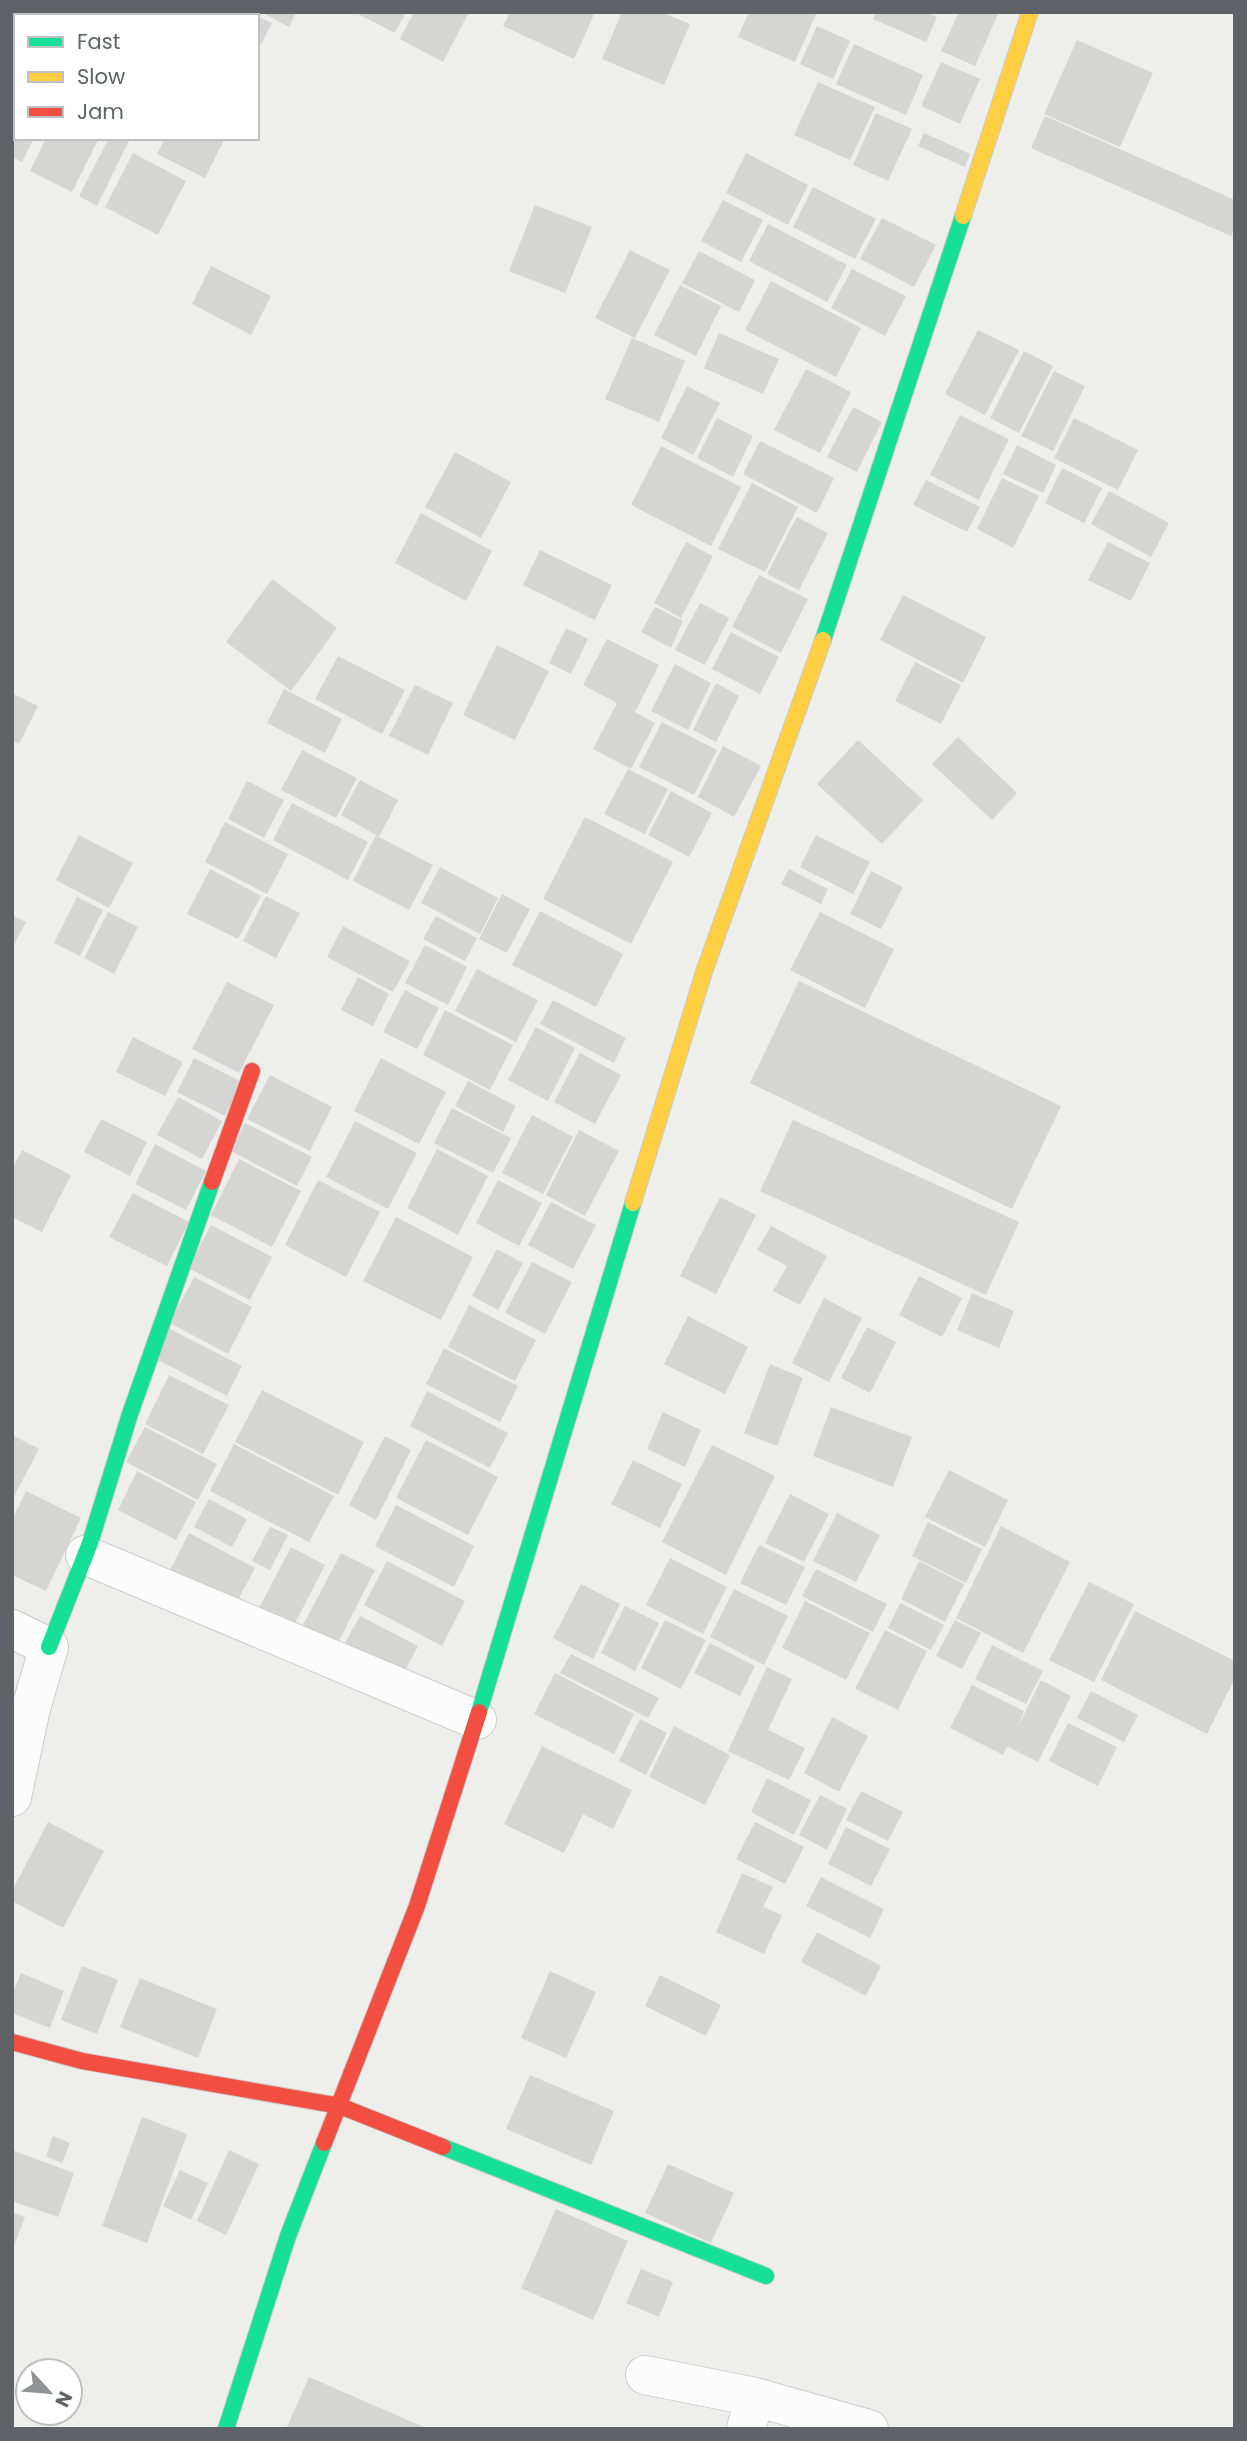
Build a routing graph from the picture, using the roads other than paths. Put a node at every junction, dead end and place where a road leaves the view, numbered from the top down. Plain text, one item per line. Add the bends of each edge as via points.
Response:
1 (1030, 12) edge
2 (252, 1071) dead end
3 (85, 1555) junction
4 (12, 1629) edge
5 (50, 1647) junction
6 (477, 1720) junction
7 (12, 1797) edge
8 (12, 2042) edge
9 (340, 2106) junction
10 (766, 2276) dead end
11 (645, 2375) dead end
12 (751, 2413) edge
13 (226, 2429) edge
14 (869, 2429) edge

1 - 6 street via 834,611 704,972
2 - 3 street
3 - 5 street
3 - 6 street
4 - 5 street
5 - 7 street
6 - 9 street via 418,1906
8 - 9 street via 82,2061
9 - 10 street
9 - 13 street via 288,2236
11 - 12 street
12 - 14 street

